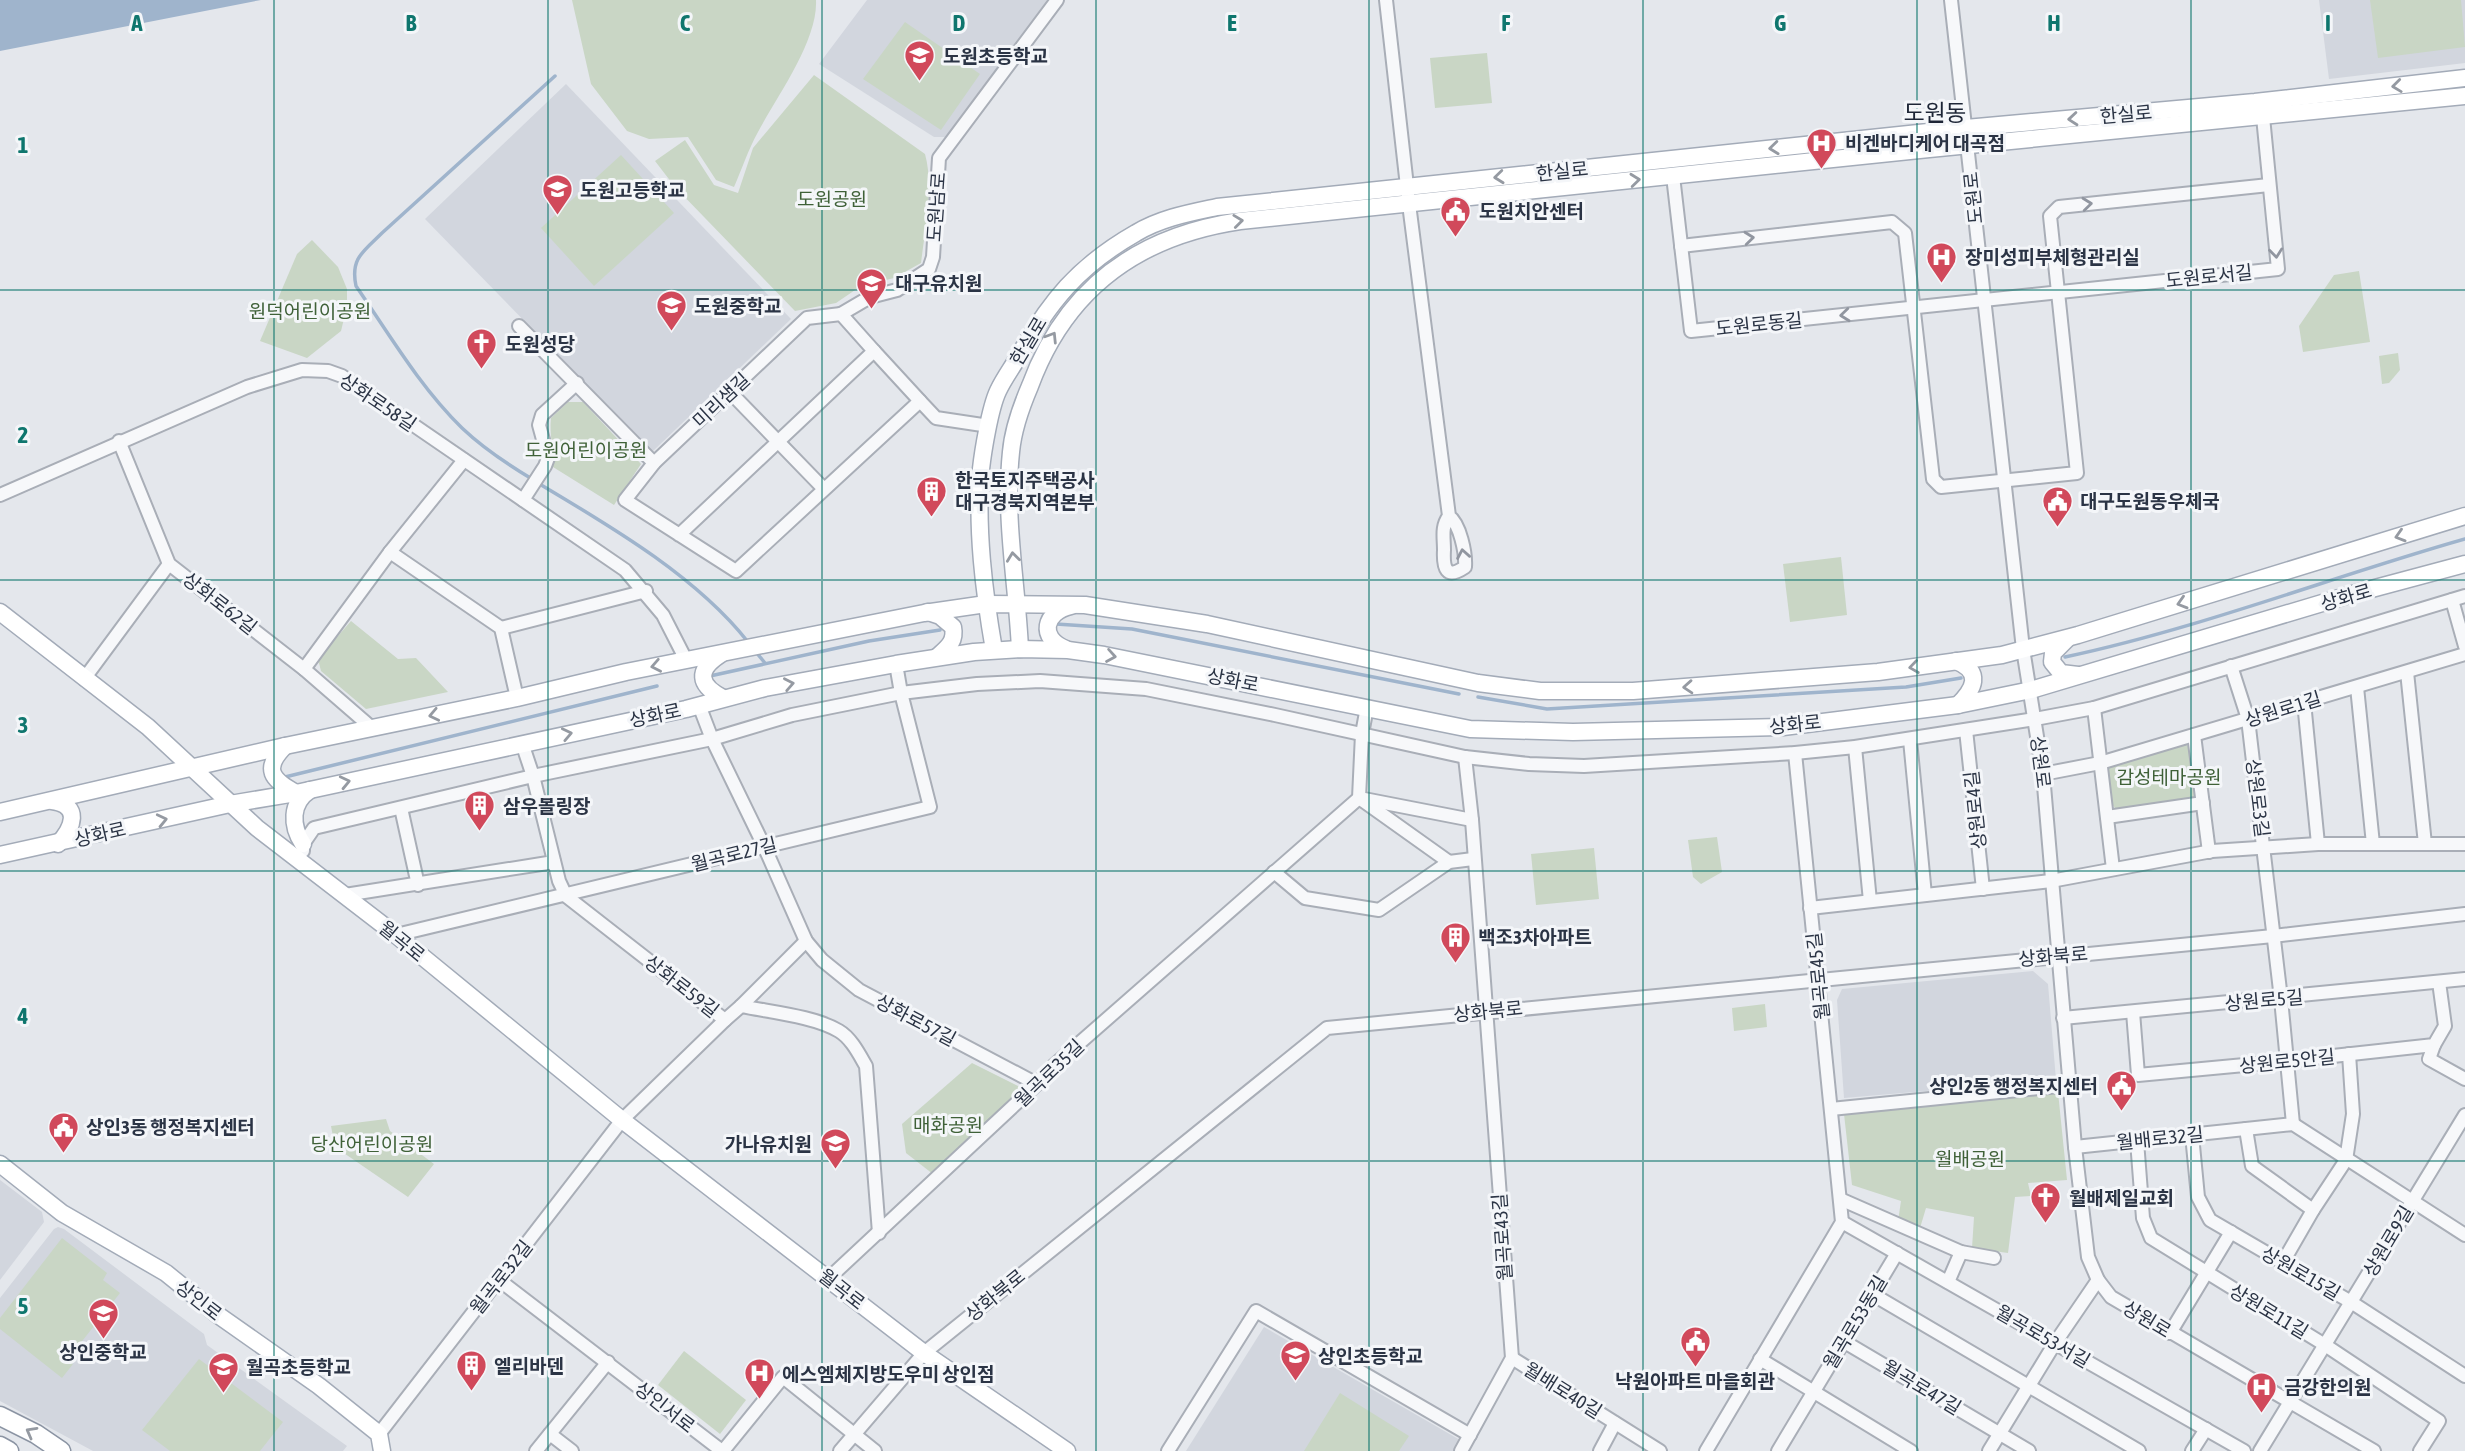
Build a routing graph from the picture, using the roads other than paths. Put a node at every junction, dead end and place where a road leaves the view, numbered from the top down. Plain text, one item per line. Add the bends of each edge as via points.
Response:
1 (1057, 0) edge
2 (1385, 0) edge
3 (1951, 0) edge
4 (2465, 78) edge
5 (2465, 96) edge
6 (2263, 117) junction
7 (1967, 136) junction
8 (1673, 176) junction
9 (2270, 185) junction
10 (1407, 187) junction
11 (1409, 204) junction
12 (1681, 246) junction
13 (2057, 292) junction
14 (1984, 299) junction
15 (1913, 307) junction
16 (841, 314) junction
17 (519, 326) dead end
18 (874, 351) junction
19 (577, 383) junction
20 (730, 392) junction
21 (920, 401) junction
22 (989, 426) junction
23 (119, 441) junction
24 (776, 442) junction
25 (464, 460) junction
26 (654, 463) junction
27 (2006, 480) junction
28 (824, 489) junction
29 (0, 495) edge
30 (523, 500) junction
31 (1449, 516) dead end
32 (2465, 516) edge
33 (679, 535) junction
34 (390, 552) junction
35 (169, 564) junction
36 (2465, 564) edge
37 (646, 591) junction
38 (2465, 596) edge
39 (2452, 600) junction
40 (986, 604) junction
41 (1018, 604) junction
42 (1077, 605) junction
43 (0, 612) edge
44 (928, 612) junction
45 (501, 628) junction
46 (2069, 638) junction
47 (2465, 646) edge
48 (1020, 649) junction
49 (2024, 649) junction
50 (994, 650) junction
51 (1068, 650) junction
52 (723, 653) junction
53 (2465, 654) edge
54 (937, 657) junction
55 (686, 660) junction
56 (1956, 661) junction
57 (896, 664) junction
58 (2231, 666) junction
59 (304, 669) junction
60 (2407, 672) junction
61 (2083, 676) junction
62 (84, 679) junction
63 (2357, 687) junction
64 (2031, 690) junction
65 (901, 693) junction
66 (517, 698) junction
67 (723, 698) junction
68 (2304, 702) junction
69 (699, 705) junction
70 (1958, 705) junction
71 (1367, 707) junction
72 (2094, 708) junction
73 (2035, 719) junction
74 (2248, 719) junction
75 (372, 728) junction
76 (1966, 730) junction
77 (1362, 734) junction
78 (2194, 735) junction
79 (712, 739) junction
80 (1910, 740) junction
81 (522, 744) junction
82 (285, 746) junction
83 (1855, 747) junction
84 (1795, 753) junction
85 (1465, 757) junction
86 (2100, 763) junction
87 (191, 769) junction
88 (2043, 774) junction
89 (533, 776) junction
90 (303, 792) junction
91 (1359, 798) junction
92 (50, 800) junction
93 (2203, 803) junction
94 (230, 804) junction
95 (401, 807) junction
96 (0, 812) edge
97 (2107, 817) junction
98 (1472, 820) junction
99 (58, 844) junction
100 (303, 844) junction
101 (2318, 844) junction
102 (2373, 844) junction
103 (2425, 844) junction
104 (2465, 844) edge
105 (764, 846) junction
106 (2264, 848) junction
107 (2209, 852) junction
108 (0, 855) edge
109 (1474, 859) junction
110 (303, 862) junction
111 (554, 862) junction
112 (1449, 862) junction
113 (2113, 869) junction
114 (1274, 872) junction
115 (2051, 881) junction
116 (418, 885) junction
117 (1983, 889) junction
118 (345, 895) junction
119 (1925, 895) junction
120 (566, 896) junction
121 (1870, 901) junction
122 (1810, 908) junction
123 (2465, 914) edge
124 (396, 935) junction
125 (2273, 936) junction
126 (806, 941) junction
127 (2059, 955) junction
128 (1819, 979) junction
129 (2465, 979) edge
130 (2439, 982) junction
131 (2281, 999) junction
132 (741, 1006) junction
133 (1485, 1011) junction
134 (2133, 1012) junction
135 (2063, 1018) junction
136 (725, 1020) junction
137 (2434, 1045) junction
138 (2349, 1054) junction
139 (2287, 1061) junction
140 (2465, 1079) edge
141 (1037, 1084) junction
142 (2070, 1084) junction
143 (1831, 1109) junction
144 (2465, 1115) edge
145 (622, 1120) junction
146 (2292, 1125) junction
147 (2246, 1129) junction
148 (2192, 1135) junction
149 (2137, 1141) junction
150 (2075, 1147) junction
151 (2346, 1160) junction
152 (0, 1164) edge
153 (1840, 1199) junction
154 (2412, 1202) junction
155 (2313, 1210) junction
156 (1842, 1222) junction
157 (2231, 1232) junction
158 (879, 1233) junction
159 (2465, 1235) edge
160 (1961, 1252) junction
161 (1897, 1253) junction
162 (1994, 1258) dead end
163 (2283, 1262) junction
164 (2205, 1273) junction
165 (828, 1279) junction
166 (499, 1280) junction
167 (2098, 1280) junction
168 (1948, 1282) junction
169 (1872, 1294) junction
170 (2351, 1302) junction
171 (2170, 1333) junction
172 (1843, 1341) junction
173 (2055, 1343) junction
174 (2325, 1345) junction
175 (924, 1353) junction
176 (1512, 1358) junction
177 (1760, 1359) junction
178 (608, 1363) junction
179 (2465, 1377) edge
180 (2029, 1386) junction
181 (1813, 1391) junction
182 (2290, 1403) junction
183 (0, 1416) edge
184 (1615, 1423) junction
185 (2206, 1429) junction
186 (379, 1434) junction
187 (550, 1434) junction
188 (854, 1434) junction
189 (2000, 1434) junction
190 (1470, 1435) junction
191 (0, 1446) edge
192 (9, 1451) edge
193 (61, 1451) edge
194 (382, 1451) edge
195 (536, 1451) edge
196 (572, 1451) edge
197 (722, 1451) edge
198 (840, 1451) edge
199 (875, 1451) edge
200 (1067, 1451) edge
201 (1168, 1451) edge
202 (1461, 1451) edge
203 (1600, 1451) edge
204 (1660, 1451) edge
205 (1706, 1451) edge
206 (1778, 1451) edge
207 (1911, 1451) edge
208 (1989, 1451) edge
209 (2029, 1451) edge
210 (2139, 1451) edge
211 (2192, 1451) edge
212 (2244, 1451) edge
213 (2260, 1451) edge
214 (2374, 1451) edge
215 (2420, 1451) edge

1 - 16 street, 도원남로 via 939,158 929,269 897,290 870,297
2 - 10 street
3 - 7 street, 도원로
4 -> 7 main road, 한실로
5 - 6 main road, 한실로
6 - 7 main road, 한실로
6 - 9 street, 도원로서길
7 - 8 main road, 한실로
7 -> 10 main road, 한실로
7 - 14 street, 도원로
11 -> 8 main road, 한실로
8 - 12 street, 도원로동길
13 -> 9 street via 2050,216 2059,207
9 -> 13 street, 도원로서길 via 2278,269
10 - 11 street
10 - 22 main road, 한실로 via 1217,207 1172,217 1137,232 1056,296 997,393
11 - 31 street
41 -> 11 main road, 한실로 via 1010,509 1017,418 1041,356 1083,295 1142,252 1206,226
12 -> 15 street via 1892,222 1905,233
15 -> 12 street, 도원로동길 via 1691,331
13 - 14 street, 도원로서길
13 - 27 street via 2077,473
14 - 15 street, 도원로동길
14 - 27 street, 도원로
15 - 27 street via 1933,480 1941,487
16 - 18 street
16 - 20 street, 미리샘길 via 807,318
17 - 19 street
18 - 21 street
18 - 24 street
19 - 26 street
19 - 30 street via 542,415 539,425 548,458
20 - 24 street
20 - 26 street, 미리샘길
21 - 22 street via 936,418
21 - 28 street, 미리샘길
22 - 40 main road, 한실로 via 981,469
23 - 25 street, 상화로58길 via 247,387 315,370 342,376
23 - 29 street, 상화로58길
23 - 35 street, 상화로62길
24 - 28 street
24 - 33 street
25 - 30 street, 상화로58길
25 - 34 street
26 - 33 street, 미리샘길 via 625,500
27 - 49 street, 도원로
28 - 33 street, 미리샘길 via 736,571
30 - 37 street, 상화로58길 via 625,570
32 -> 46 main road
34 - 45 street
34 - 59 street
35 - 59 street, 상화로62길
35 - 62 street
36 - 61 main road, 상화로
37 - 45 street
37 - 55 street, 상화로58길
38 - 39 street
39 - 47 street
39 - 58 street
40 - 41 main road
40 - 44 main road
40 - 50 main road, 한실로
41 - 42 main road
41 - 48 main road, 한실로
42 - 51 main road via 1059,610 1048,625 1052,641
56 -> 42 main road via 1878,672 1633,691 1540,691 1463,680 1206,624
43 - 62 main road, 월곡로
44 - 52 main road
44 - 54 main road via 953,627 954,639
45 - 66 street
46 - 49 main road
46 - 61 main road via 2053,653 2052,662 2061,673
48 - 50 main road, 상화로
48 - 51 main road, 상화로
49 - 56 main road
49 - 64 street, 상원로
50 - 54 main road, 상화로
51 -> 71 main road, 상화로
52 - 55 main road
52 - 67 main road via 708,663 703,679 711,692
53 - 60 street, 상원로1길
54 - 57 main road, 상화로
55 -> 66 main road
56 - 70 main road via 1972,671 1974,683
57 - 65 street, 월곡로27길
67 -> 57 main road, 상화로
58 - 72 street
58 - 74 street, 상원로3길
59 - 75 street, 상화로62길
60 - 63 street, 상원로1길
60 - 103 street
61 - 64 main road, 상화로
62 - 87 main road, 월곡로 via 148,727
63 - 68 street, 상원로1길
63 - 102 street
64 - 70 main road, 상화로
64 - 73 street, 상원로
65 - 77 street via 977,684 1088,684 1146,690
65 - 79 street via 792,715
65 - 105 street, 월곡로27길 via 930,807
66 -> 75 main road
67 - 69 main road, 상화로
68 - 74 street, 상원로1길
68 - 101 street
69 - 79 street, 상화로57길
81 -> 69 main road, 상화로
70 - 71 main road, 상화로 via 1783,727 1573,732 1470,729
71 - 77 street
72 - 73 street
72 - 86 street
73 - 76 street
73 - 88 street, 상원로
74 - 78 street, 상원로1길
74 - 106 street, 상원로3길
75 - 82 main road
76 - 80 street
76 - 117 street, 상원로4길
77 - 85 street
77 - 91 street
78 - 86 street, 상원로1길
78 - 93 street
79 - 89 street
79 - 105 street, 상화로57길
80 - 83 street
80 - 119 street
81 - 89 street
90 -> 81 main road, 상화로
82 - 87 main road
82 - 90 main road via 275,755 274,777 283,786
83 - 84 street
83 - 121 street
84 - 85 street via 1584,766
84 - 122 street, 월곡로45길
85 - 98 street, 월곡로43길
86 - 88 street, 상원로1길
86 - 97 street
87 - 92 main road
87 - 94 main road, 월곡로
88 - 115 street, 상원로
89 - 95 street
89 - 111 street
90 - 94 main road, 상화로
90 - 100 main road via 294,814 294,831
91 - 98 street
91 - 112 street
91 - 114 street, 월곡로35길
92 - 96 main road
92 - 99 main road via 63,802 72,815 67,834
93 - 97 street
93 - 107 street
99 -> 94 main road, 상화로
94 - 110 main road, 월곡로
95 - 100 street via 314,828
95 - 116 street
97 - 113 street
98 - 109 street, 월곡로43길
99 - 108 main road, 상화로
100 - 110 street
101 - 102 street, 상원로3길
101 - 106 street, 상원로3길
102 - 103 street, 상원로3길
103 - 104 street, 상원로3길
105 - 120 street, 월곡로27길
105 - 126 street, 상화로57길
106 - 107 street, 상원로3길
106 - 125 street
107 - 113 street, 상원로3길
109 - 112 street
109 - 133 street, 월곡로43길
110 - 118 main road, 월곡로
111 - 116 street, 월곡로
111 - 120 street
112 - 114 street via 1379,910 1305,898
113 - 115 street, 상원로3길
114 - 141 street, 월곡로35길
115 - 117 street
115 - 127 street, 상원로
116 - 118 street, 월곡로
117 - 119 street
118 - 124 main road, 월곡로
119 - 121 street
120 - 124 street, 월곡로27길
120 - 136 street, 상화로59길
121 - 122 street
122 - 128 street, 월곡로45길
123 - 125 street, 상화북로
124 - 145 main road, 월곡로
125 - 127 street, 상화북로
125 - 131 street
126 - 132 street
126 - 141 street, 상화로57길 via 859,990
127 - 128 street, 상화북로
127 - 135 street, 상원로
128 - 133 street, 상화북로
128 - 143 street, 월곡로45길
129 - 130 street, 상원로5길
130 - 131 street, 상원로5길
130 - 137 street via 2445,1026
131 - 134 street, 상원로5길
131 - 139 street
132 - 136 street, 상화로59길
132 - 158 street, 상화로59길 via 840,1031 858,1052 866,1066
133 - 175 street, 상화북로 via 1327,1028
133 - 176 street, 월곡로43길
134 - 135 street, 상원로5길
134 - 139 street, 상원로5안길 via 2138,1075
135 - 142 street, 상원로
136 - 145 street
137 - 138 street, 상원로5안길
137 - 140 street via 2429,1059
138 - 139 street, 상원로5안길
138 - 151 street via 2353,1114
139 - 146 street
141 - 158 street, 월곡로35길
142 - 143 street
142 - 150 street, 상원로
143 - 153 street, 월곡로45길
144 - 154 street, 상원로9길
145 - 165 main road, 월곡로
145 - 166 street, 월곡로32길
146 - 147 street, 월배로32길
146 - 151 street
147 - 148 street, 월배로32길
147 - 155 street via 2252,1166
148 - 149 street, 월배로32길
148 - 157 street, 상원로15길 via 2198,1198 2210,1220
149 - 150 street, 월배로32길
149 - 164 street, 상원로11길 via 2143,1218 2151,1238
150 - 167 street, 상원로 via 2088,1257
151 - 154 street
151 - 155 street
152 - 186 main road, 상인로 via 62,1213 166,1273
153 - 156 street, 월곡로45길
153 - 160 street
154 - 159 street
154 - 170 street, 상원로9길
155 - 163 street
156 - 161 street, 월곡로53서길
156 - 177 street
157 - 163 street, 상원로15길
157 - 164 street
158 - 165 street, 월곡로35길
160 - 162 street
160 - 168 street
161 - 168 street, 월곡로53서길
161 - 169 street, 월곡로53동길
163 - 170 street, 상원로15길
164 - 171 street
164 - 174 street, 상원로11길
165 - 175 main road, 월곡로
166 - 178 street, 상인서로
166 - 186 street, 월곡로32길
167 - 171 street, 상원로 via 2111,1297
167 - 173 street
168 - 173 street, 월곡로53서길
169 - 172 street, 월곡로53동길
169 - 180 street
170 - 174 street, 상원로9길
170 - 179 street, 상원로15길
171 - 182 street, 상원로
172 - 181 street, 월곡로53동길
172 - 189 street, 월곡로47길
173 - 180 street
173 - 185 street, 월곡로53서길
174 - 182 street, 상원로9길
174 - 215 street, 상원로11길 via 2439,1421
175 - 188 street, 상화북로
175 - 200 main road, 월곡로
176 - 184 street, 월배로40길
176 - 190 street
177 - 181 street, 월곡로53동길
177 - 205 street
178 - 187 street
178 - 197 street, 상인서로
180 - 189 street
180 - 210 street
181 - 206 street
181 - 207 street, 월곡로53동길
182 - 213 street, 상원로9길
182 - 214 street, 상원로
193 -> 183 highway
184 - 203 street, 월배로40길
184 - 204 street, 월배로40길
185 - 211 street
185 - 212 street, 월곡로53서길
186 - 194 main road
187 - 195 street
187 - 196 street
188 - 197 street via 783,1377
188 - 198 street, 상화북로
188 - 199 street
189 - 208 street
189 - 209 street, 월곡로47길
190 - 201 street via 1256,1311
190 - 202 street
191 - 192 highway

